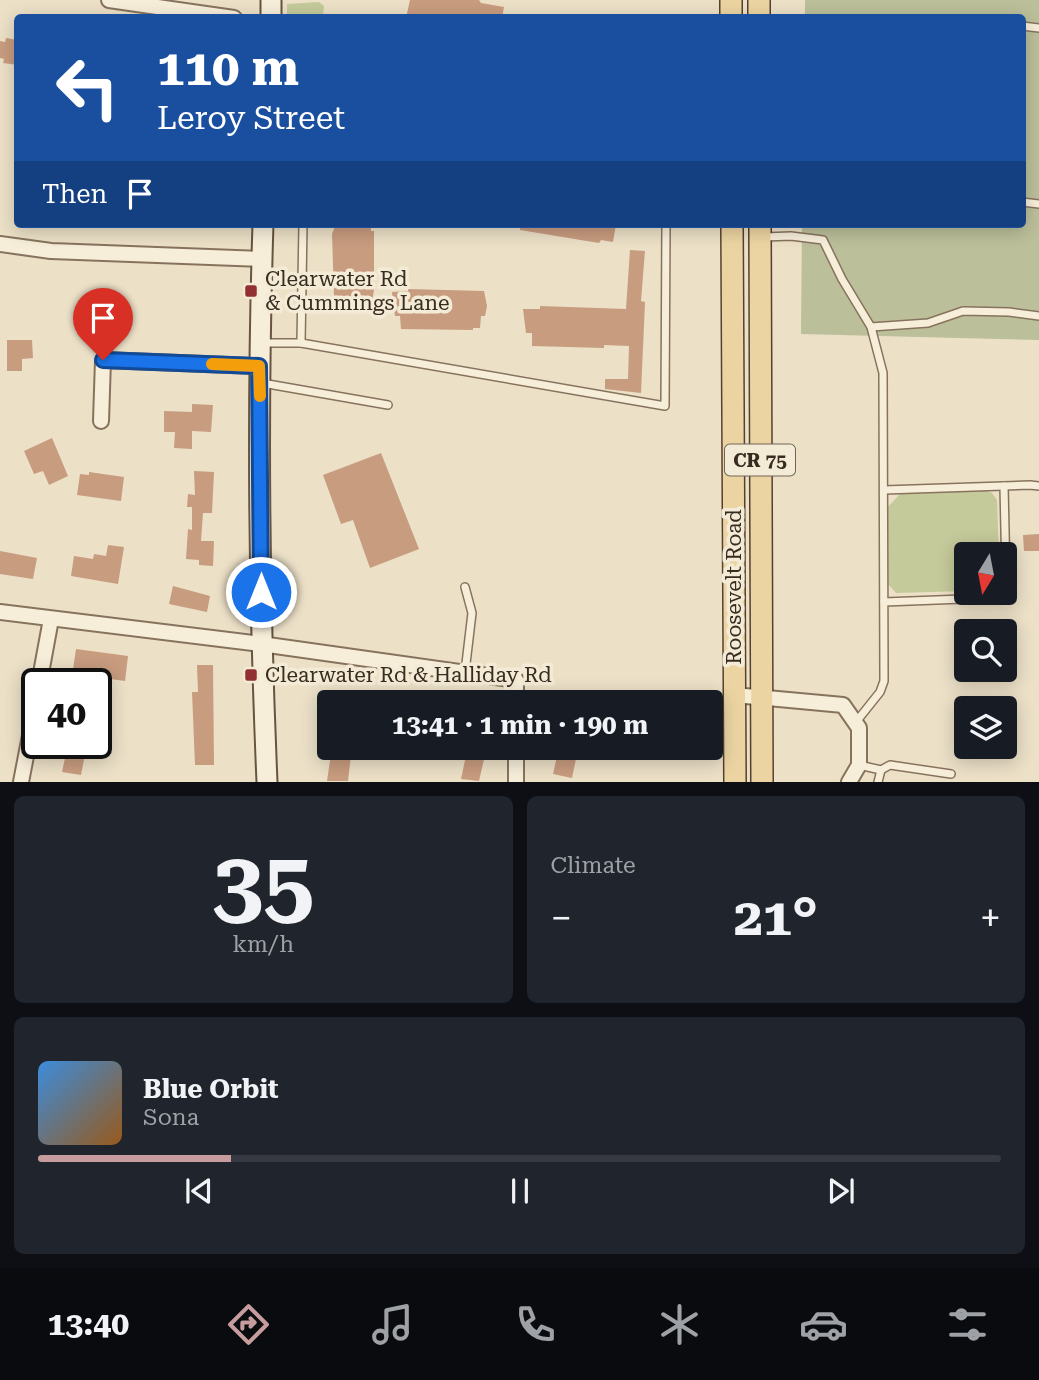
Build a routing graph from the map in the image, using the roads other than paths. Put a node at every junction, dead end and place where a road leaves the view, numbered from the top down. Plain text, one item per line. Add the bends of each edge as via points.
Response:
1 (108, 0) edge
2 (206, 14) edge
3 (264, 228) edge
4 (303, 228) edge
5 (666, 228) edge
6 (732, 228) edge
7 (760, 230) edge
8 (0, 244) edge
9 (262, 259) junction
10 (1039, 316) edge
11 (871, 327) junction
12 (260, 342) junction
13 (301, 343) junction
14 (259, 374) junction
15 (388, 405) dead end
16 (101, 421) dead end
17 (1004, 486) junction
18 (1039, 486) edge
19 (884, 490) junction
20 (1005, 542) edge
21 (465, 587) dead end
22 (954, 599) edge
23 (884, 602) junction
24 (0, 612) edge
25 (51, 619) junction
26 (261, 644) junction
27 (42, 668) edge
28 (465, 673) junction
29 (516, 690) edge
30 (734, 695) junction
31 (761, 696) junction
32 (855, 723) junction
33 (26, 759) edge
34 (516, 760) edge
35 (859, 765) junction
36 (881, 770) junction
37 (951, 774) dead end
38 (22, 782) edge
39 (267, 782) edge
40 (516, 782) edge
41 (734, 782) edge
42 (762, 782) edge
43 (849, 782) edge
44 (878, 782) edge

1 - 2 street
3 - 9 street
4 - 13 lane
5 - 13 lane via 665,407
6 - 30 main road, Roosevelt Road / CR 75
7 - 11 lane via 823,240
7 - 31 main road, Roosevelt Road / CR 75
8 - 9 street via 51,251
9 - 12 street
10 - 11 lane via 963,311 928,323
11 - 19 lane via 883,373
12 - 13 lane
12 - 14 street
14 - 15 lane
14 - 16 street via 103,360
14 - 26 street
17 - 18 lane
17 - 19 lane
17 - 20 lane
19 - 23 lane
21 - 28 lane via 472,613
22 - 23 lane
23 - 32 lane via 884,681
24 - 25 street
25 - 26 street
25 - 27 street
26 - 28 street
26 - 39 street
28 - 29 street via 516,680
30 - 31 street
30 - 41 main road, Roosevelt Road / CR 75
31 - 32 street via 843,705
31 - 42 main road, Roosevelt Road / CR 75
32 - 35 street via 859,727
33 - 38 street
34 - 40 street
35 - 36 lane
35 - 43 street
36 - 37 lane via 890,765
36 - 44 lane

